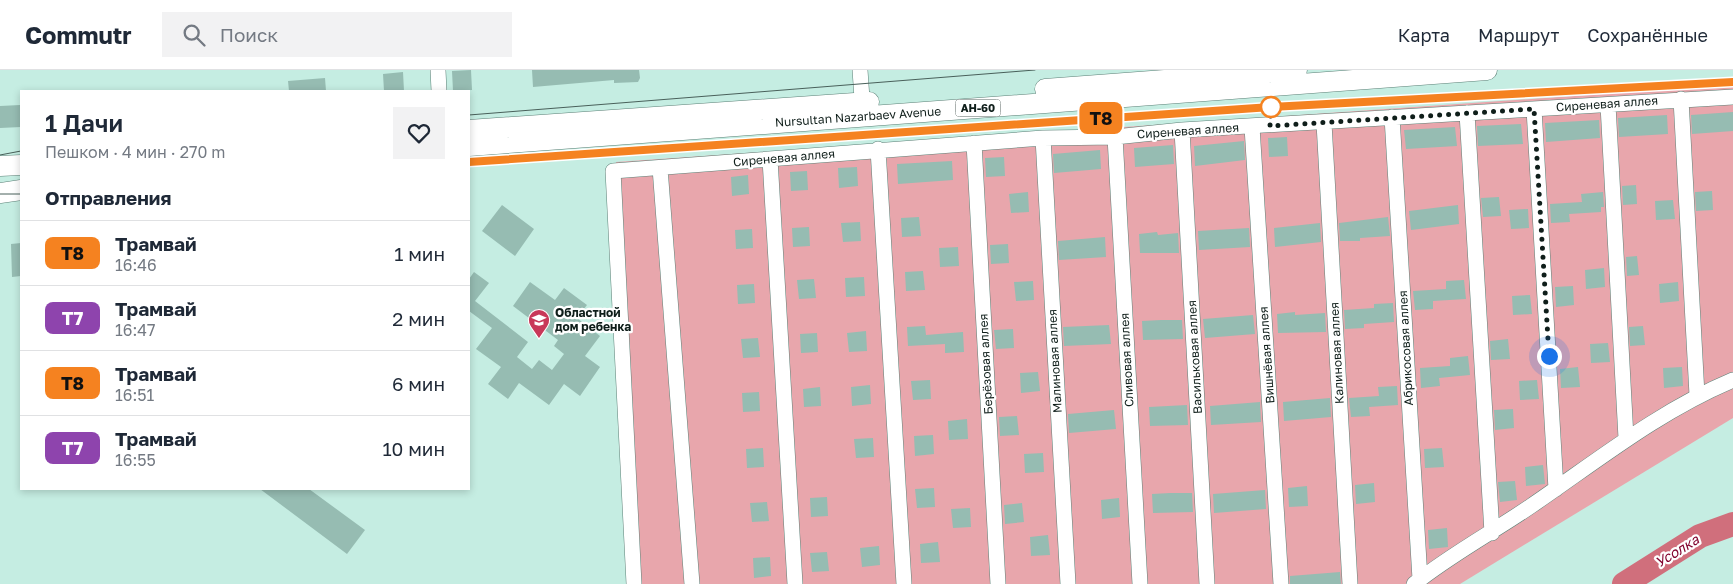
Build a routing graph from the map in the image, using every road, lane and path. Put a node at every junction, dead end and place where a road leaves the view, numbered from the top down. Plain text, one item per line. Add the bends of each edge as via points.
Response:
1 (438, 70) edge
2 (860, 70) edge
3 (1297, 70) edge
4 (1487, 70) edge
5 (439, 90) edge
6 (1733, 97) edge
7 (1681, 99) junction
8 (1608, 105) junction
9 (1534, 109) junction
10 (863, 110) junction
11 (1467, 113) junction
12 (1392, 117) junction
13 (1324, 123) junction
14 (1252, 127) junction
15 (470, 130) edge
16 (1182, 130) junction
17 (1114, 137) junction
18 (1043, 138) junction
19 (974, 143) junction
20 (470, 146) edge
21 (878, 149) junction
22 (770, 159) junction
23 (20, 165) edge
24 (0, 166) edge
25 (660, 168) junction
26 (20, 190) edge
27 (0, 193) edge
28 (1733, 380) edge
29 (1697, 395) junction
30 (1626, 438) junction
31 (1556, 488) junction
32 (1492, 533) junction
33 (1417, 582) edge
34 (634, 584) edge
35 (692, 584) edge
36 (795, 584) edge
37 (904, 584) edge
38 (998, 584) edge
39 (1068, 584) edge
40 (1140, 584) edge
41 (1207, 584) edge
42 (1281, 584) edge
43 (1350, 584) edge

1 - 5 street
2 - 10 street
3 - 10 main road, Nursultan Nazarbaev Avenue / АН-60
4 - 10 main road, Nursultan Nazarbaev Avenue / АН-60
6 - 7 street, Сиреневая аллея
7 - 8 street, Сиреневая аллея
7 - 29 street
8 - 9 street, Сиреневая аллея
8 - 30 street
9 - 11 street, Сиреневая аллея
9 - 31 street
10 - 15 main road, Nursultan Nazarbaev Avenue / АН-60
10 - 20 main road, Nursultan Nazarbaev Avenue / АН-60
11 - 12 street, Сиреневая аллея
11 - 32 street
12 - 13 street, Сиреневая аллея
12 - 33 street, Абрикосовая аллея
13 - 14 street, Сиреневая аллея
13 - 43 street, Калиновая аллея
14 - 16 street, Сиреневая аллея
14 - 42 street, Вишнёвая аллея
16 - 17 street, Сиреневая аллея
16 - 41 street, Васильковая аллея
17 - 18 street, Сиреневая аллея
17 - 40 street, Сливовая аллея
18 - 19 street, Сиреневая аллея
18 - 39 street, Малиновая аллея
19 - 21 street, Сиреневая аллея
19 - 38 street, Берёзовая аллея
21 - 22 street, Сиреневая аллея
21 - 37 street
22 - 25 street, Сиреневая аллея
22 - 36 street
23 - 24 main road
25 - 34 street, Сиреневая аллея via 613,171
25 - 35 street
26 - 27 main road
28 - 29 street
29 - 30 street
30 - 31 street
31 - 32 street
32 - 33 street

